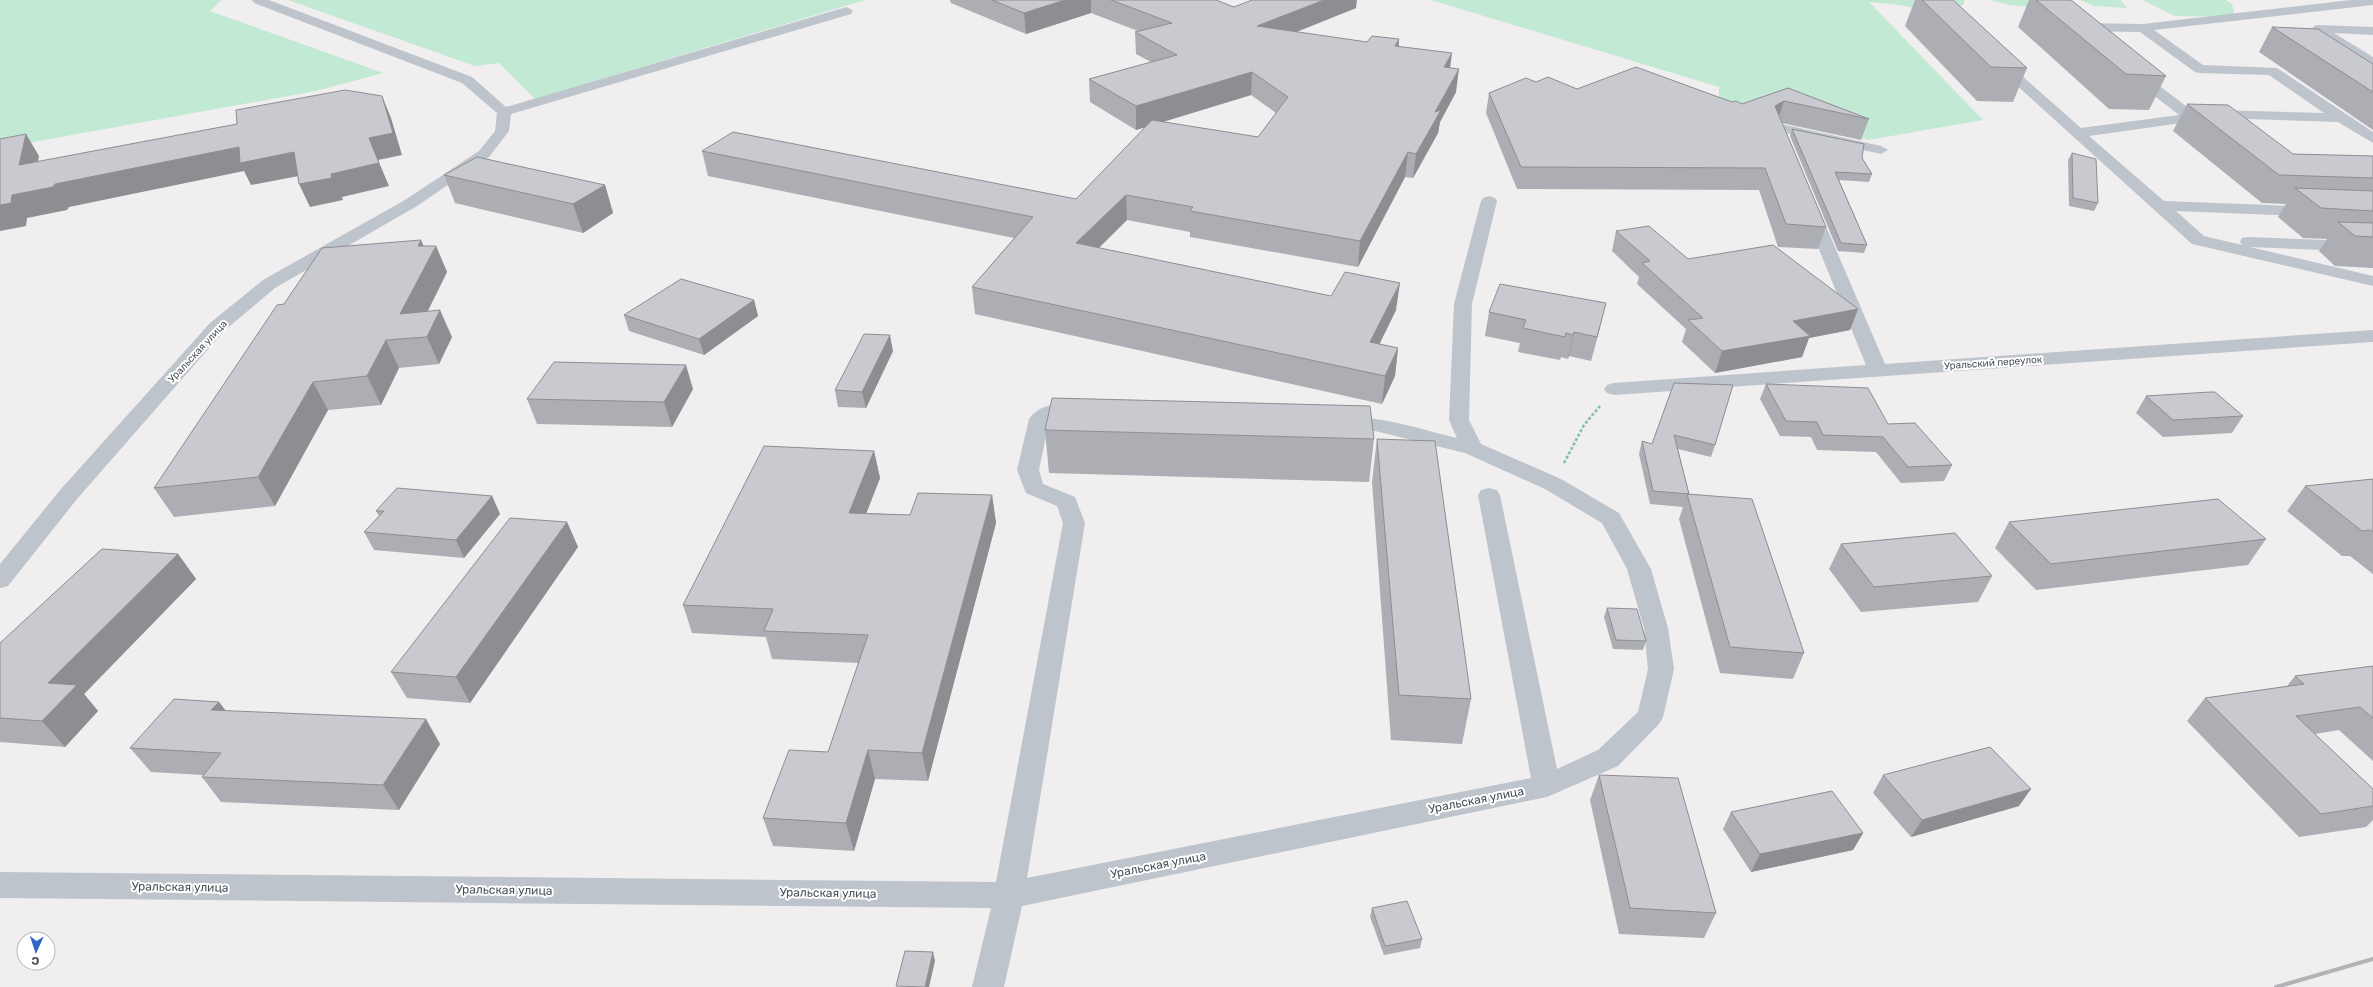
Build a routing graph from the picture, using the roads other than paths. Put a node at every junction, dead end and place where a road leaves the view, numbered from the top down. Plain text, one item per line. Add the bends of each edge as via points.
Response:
1 (258, 0) edge
2 (2373, 1) edge
3 (847, 11) dead end
4 (2142, 28) junction
5 (2373, 31) edge
6 (2092, 41) edge
7 (1988, 53) edge
8 (2373, 63) edge
9 (2122, 64) edge
10 (2356, 67) edge
11 (2373, 78) edge
12 (504, 112) junction
13 (2217, 114) junction
14 (2190, 116) junction
15 (2341, 118) junction
16 (2238, 128) edge
17 (2077, 133) junction
18 (2373, 139) edge
19 (1783, 142) edge
20 (1881, 150) dead end
21 (1805, 194) edge
22 (1489, 201) dead end
23 (2160, 206) junction
24 (2373, 214) edge
25 (2198, 240) junction
26 (2373, 247) edge
27 (2373, 282) edge
28 (2373, 336) edge
29 (1878, 371) junction
30 (1614, 389) road end
31 (1101, 411) edge
32 (1328, 423) edge
33 (1472, 448) junction
34 (1489, 495) dead end
35 (0, 580) edge
36 (1547, 786) junction
37 (0, 884) edge
38 (1009, 895) junction
39 (988, 987) edge

1 - 12 street via 467,80
2 - 4 street
3 - 12 street
4 - 6 street via 2074,27
4 - 15 street via 2200,69 2272,71
5 - 8 street via 2318,29
7 - 17 street
9 - 14 street
10 - 11 street
12 - 35 street, Уральская улица via 502,131 484,154 411,203 269,284 217,327 69,494
13 - 14 street
13 - 15 street
13 - 16 street
14 - 17 street
15 - 18 street
17 - 23 street
19 - 20 street via 1777,127
21 - 29 street
22 - 33 street via 1462,304 1459,420
23 - 24 street
23 - 25 street
25 - 26 street
25 - 27 street
28 - 29 street, Уральский переулок
29 - 30 street, Уральский переулок
31 - 38 street via 1054,411 1039,419 1028,470 1034,488 1068,502 1074,523
32 - 33 street, Уральская улица via 1374,425
33 - 36 street, Уральская улица via 1553,484 1611,518 1639,569 1656,628 1661,669 1650,717 1608,758
34 - 36 street
36 - 38 street, Уральская улица
37 - 38 street, Уральская улица
38 - 39 street

